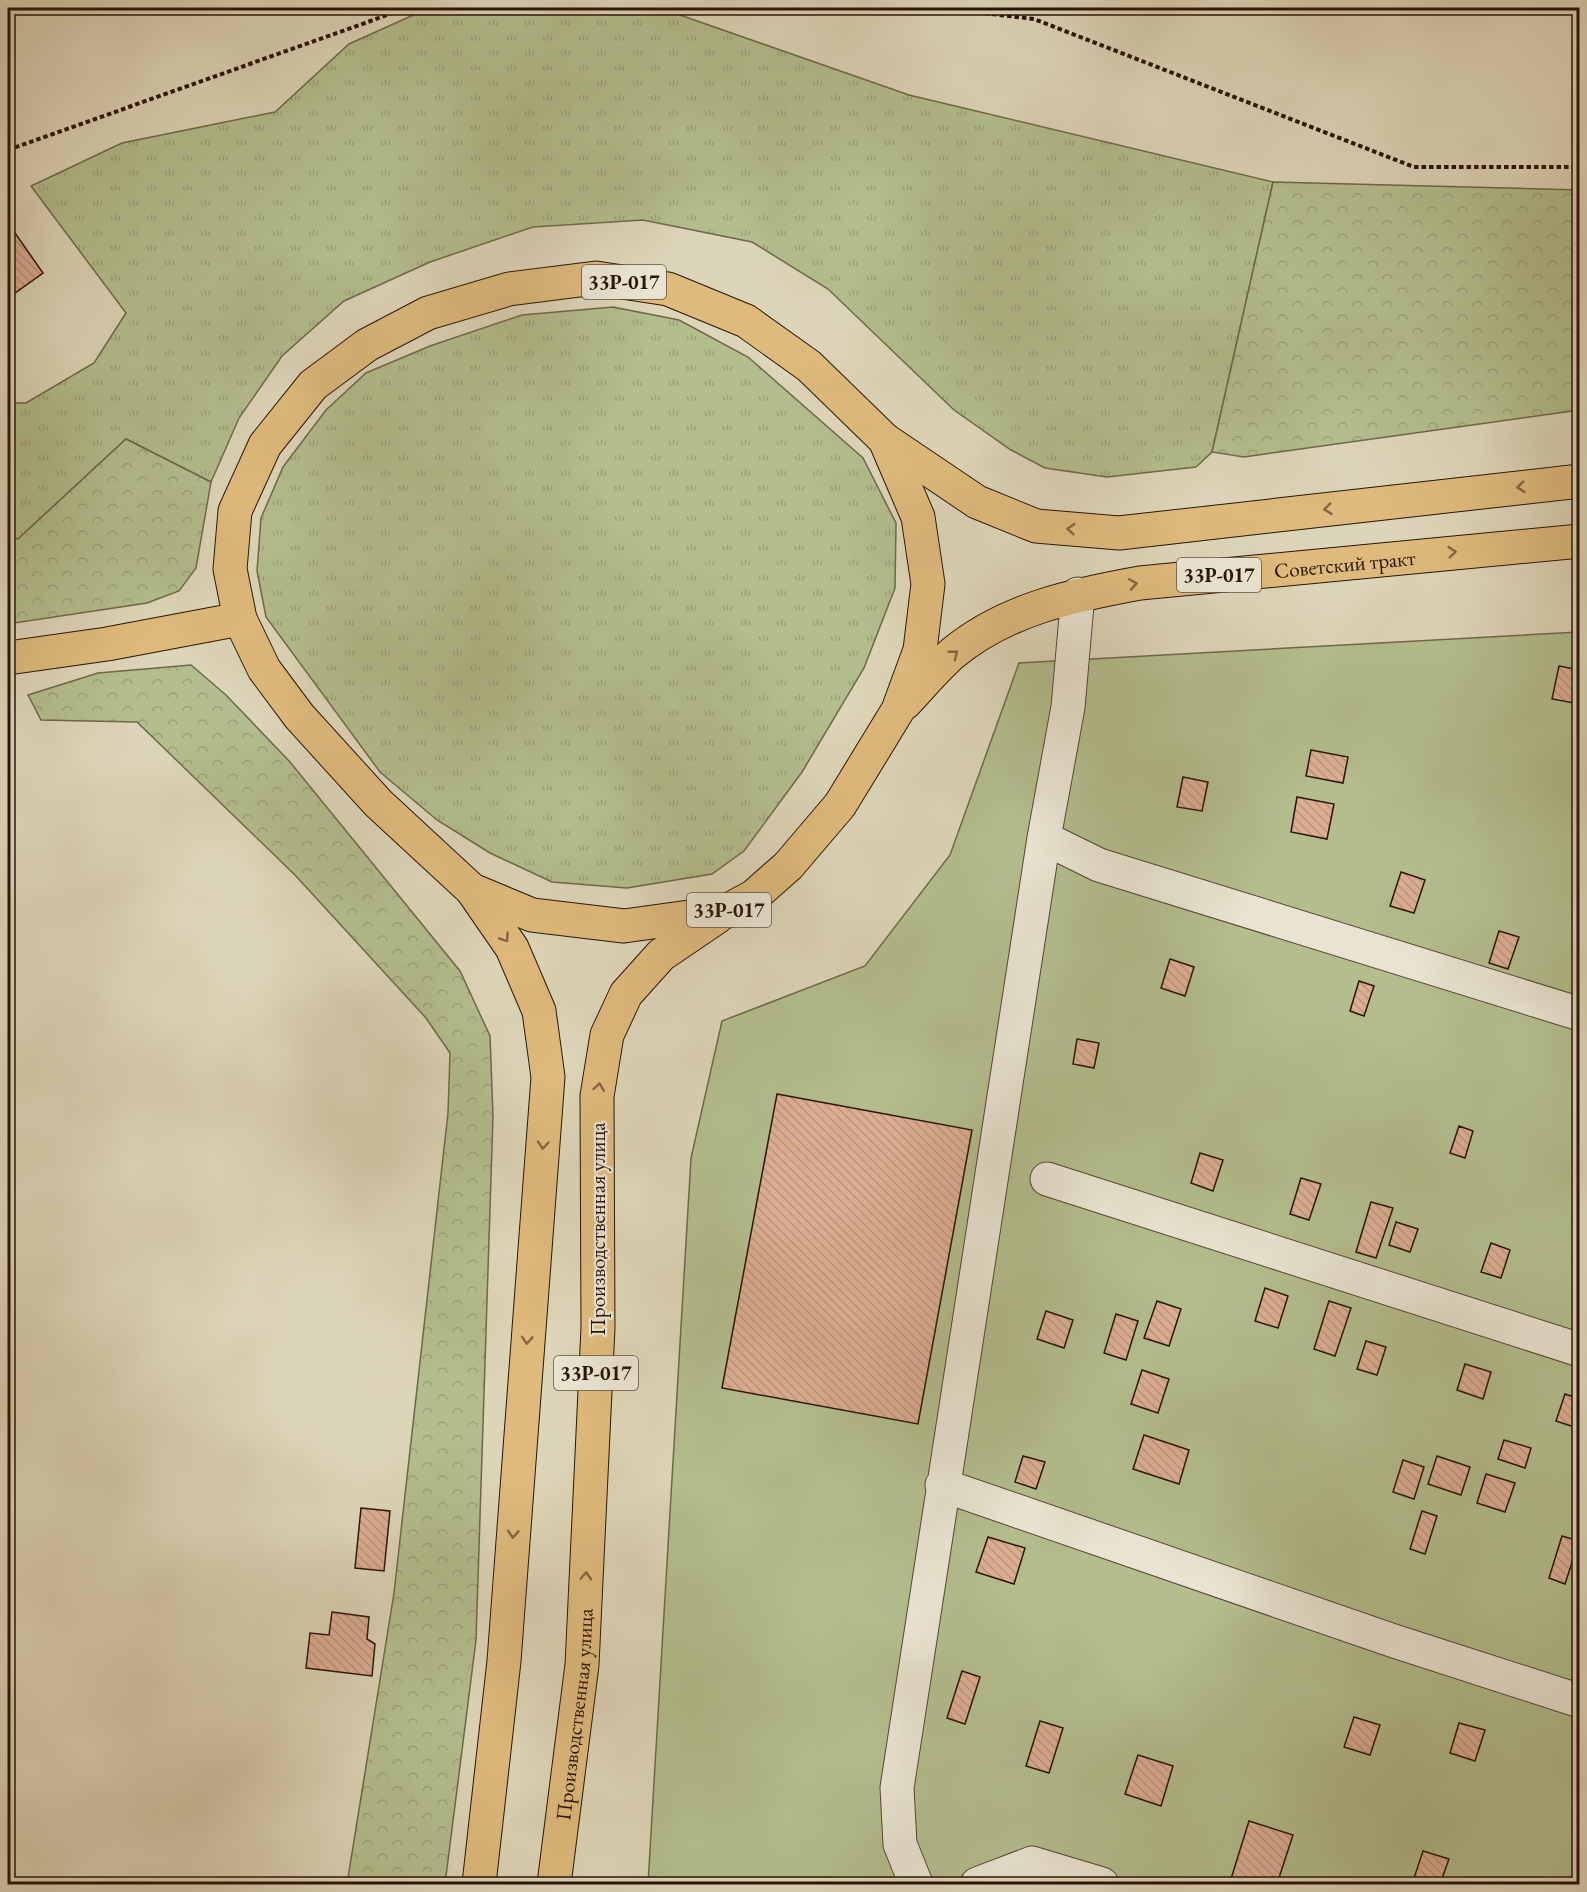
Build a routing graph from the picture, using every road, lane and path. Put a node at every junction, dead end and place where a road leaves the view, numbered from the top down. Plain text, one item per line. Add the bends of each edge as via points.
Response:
1 (406, 8) edge
2 (940, 8) edge
3 (8, 150) edge
4 (1580, 167) edge
5 (885, 440) junction
6 (1580, 481) edge
7 (1580, 541) edge
8 (1078, 594) junction
9 (240, 619) junction
10 (8, 658) edge
11 (898, 710) junction
12 (1044, 838) junction
13 (472, 890) junction
14 (725, 912) junction
15 (1580, 1014) edge
16 (1047, 1179) dead end
17 (1580, 1350) edge
18 (942, 1485) junction
19 (1580, 1701) edge
20 (479, 1884) edge
21 (554, 1884) edge
22 (916, 1884) edge
23 (977, 1884) edge
24 (1102, 1884) edge

1 - 3 path
2 - 4 path via 1034,19 1414,167
6 -> 5 main road, 33Р-017 via 1119,533 1036,526 977,502
5 - 9 main road, 33Р-017 via 809,366 746,321 668,289 596,278 509,289 428,313 367,345 313,385 265,445 235,511 230,569
5 - 11 main road, 33Р-017 via 918,516 928,584 920,650
8 -> 7 main road, Советский тракт / 33Р-017 via 1140,583
11 -> 8 main road, Советский тракт / 33Р-017 via 954,653 1013,616
8 - 12 street via 1068,706
9 - 10 main road
9 - 13 main road, 33Р-017 via 264,669 299,716 378,803
11 - 14 main road, 33Р-017 via 840,805 788,866 754,896
12 - 15 street via 1099,865
12 - 18 street
13 - 14 main road, 33Р-017 via 532,915 624,926
13 -> 20 main road, 33Р-017 via 512,948 539,1011 549,1077 504,1661
21 -> 14 main road, Производственная улица / 33Р-017 via 582,1665 598,1328 597,1096 607,1035 626,994 661,955
16 - 17 street
18 - 19 street
18 - 22 street via 897,1788 900,1844
23 - 24 street via 1032,1863

